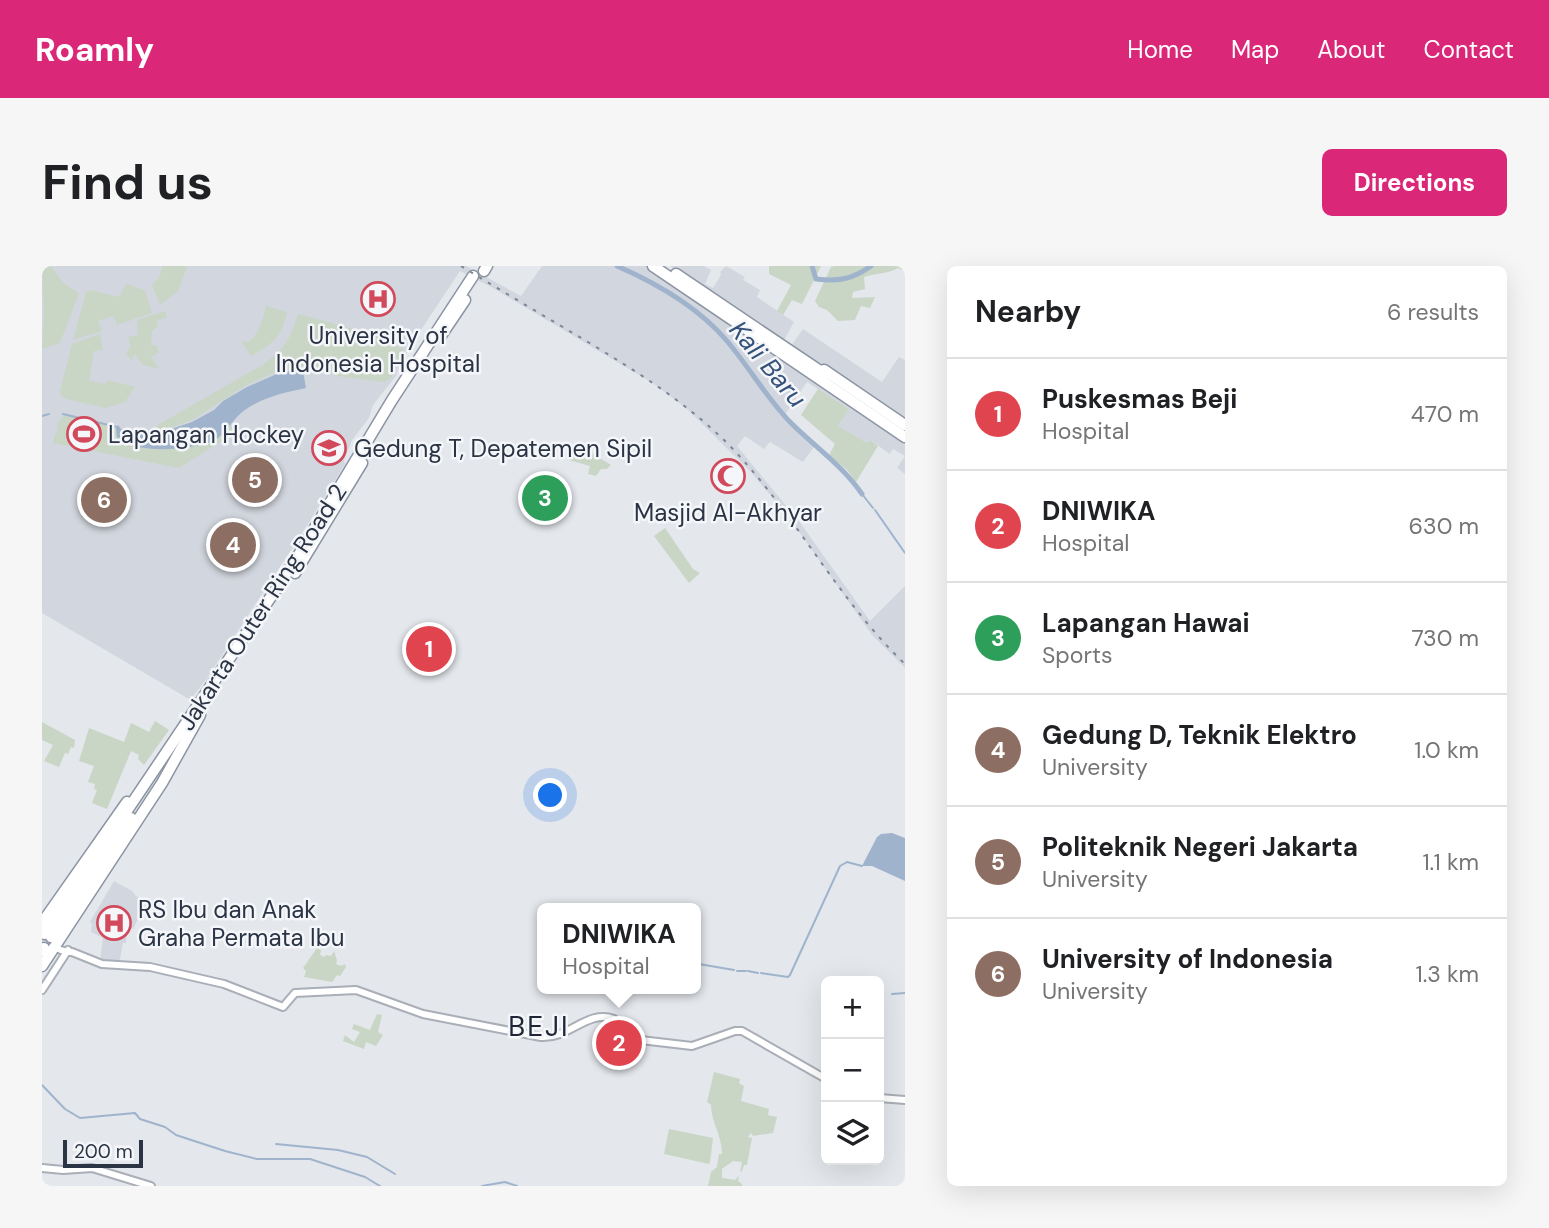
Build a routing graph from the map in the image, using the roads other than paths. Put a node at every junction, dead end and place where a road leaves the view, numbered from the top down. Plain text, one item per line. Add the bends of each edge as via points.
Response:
1 (661, 267) edge
2 (480, 271) edge
3 (905, 431) edge
4 (201, 708) junction
5 (53, 943) edge
6 (42, 966) edge
7 (42, 990) edge
8 (821, 1076) edge
9 (884, 1098) edge
10 (905, 1100) edge
11 (42, 1168) edge
12 (151, 1186) edge

1 - 3 highway
1 - 3 highway
2 - 4 highway, Jakarta Outer Ring Road 2 via 407,377
4 - 5 highway, Jakarta Outer Ring Road 2
4 - 5 highway via 162,783 66,931
4 - 5 highway via 94,846
5 - 6 highway
5 - 7 street
5 - 8 street via 102,964 161,969 232,986 284,1007 295,993 352,989 427,1015 541,1037 568,1032 591,1018 612,1017 614,1036 692,1046 742,1031
9 - 10 street
11 - 12 street via 92,1168

